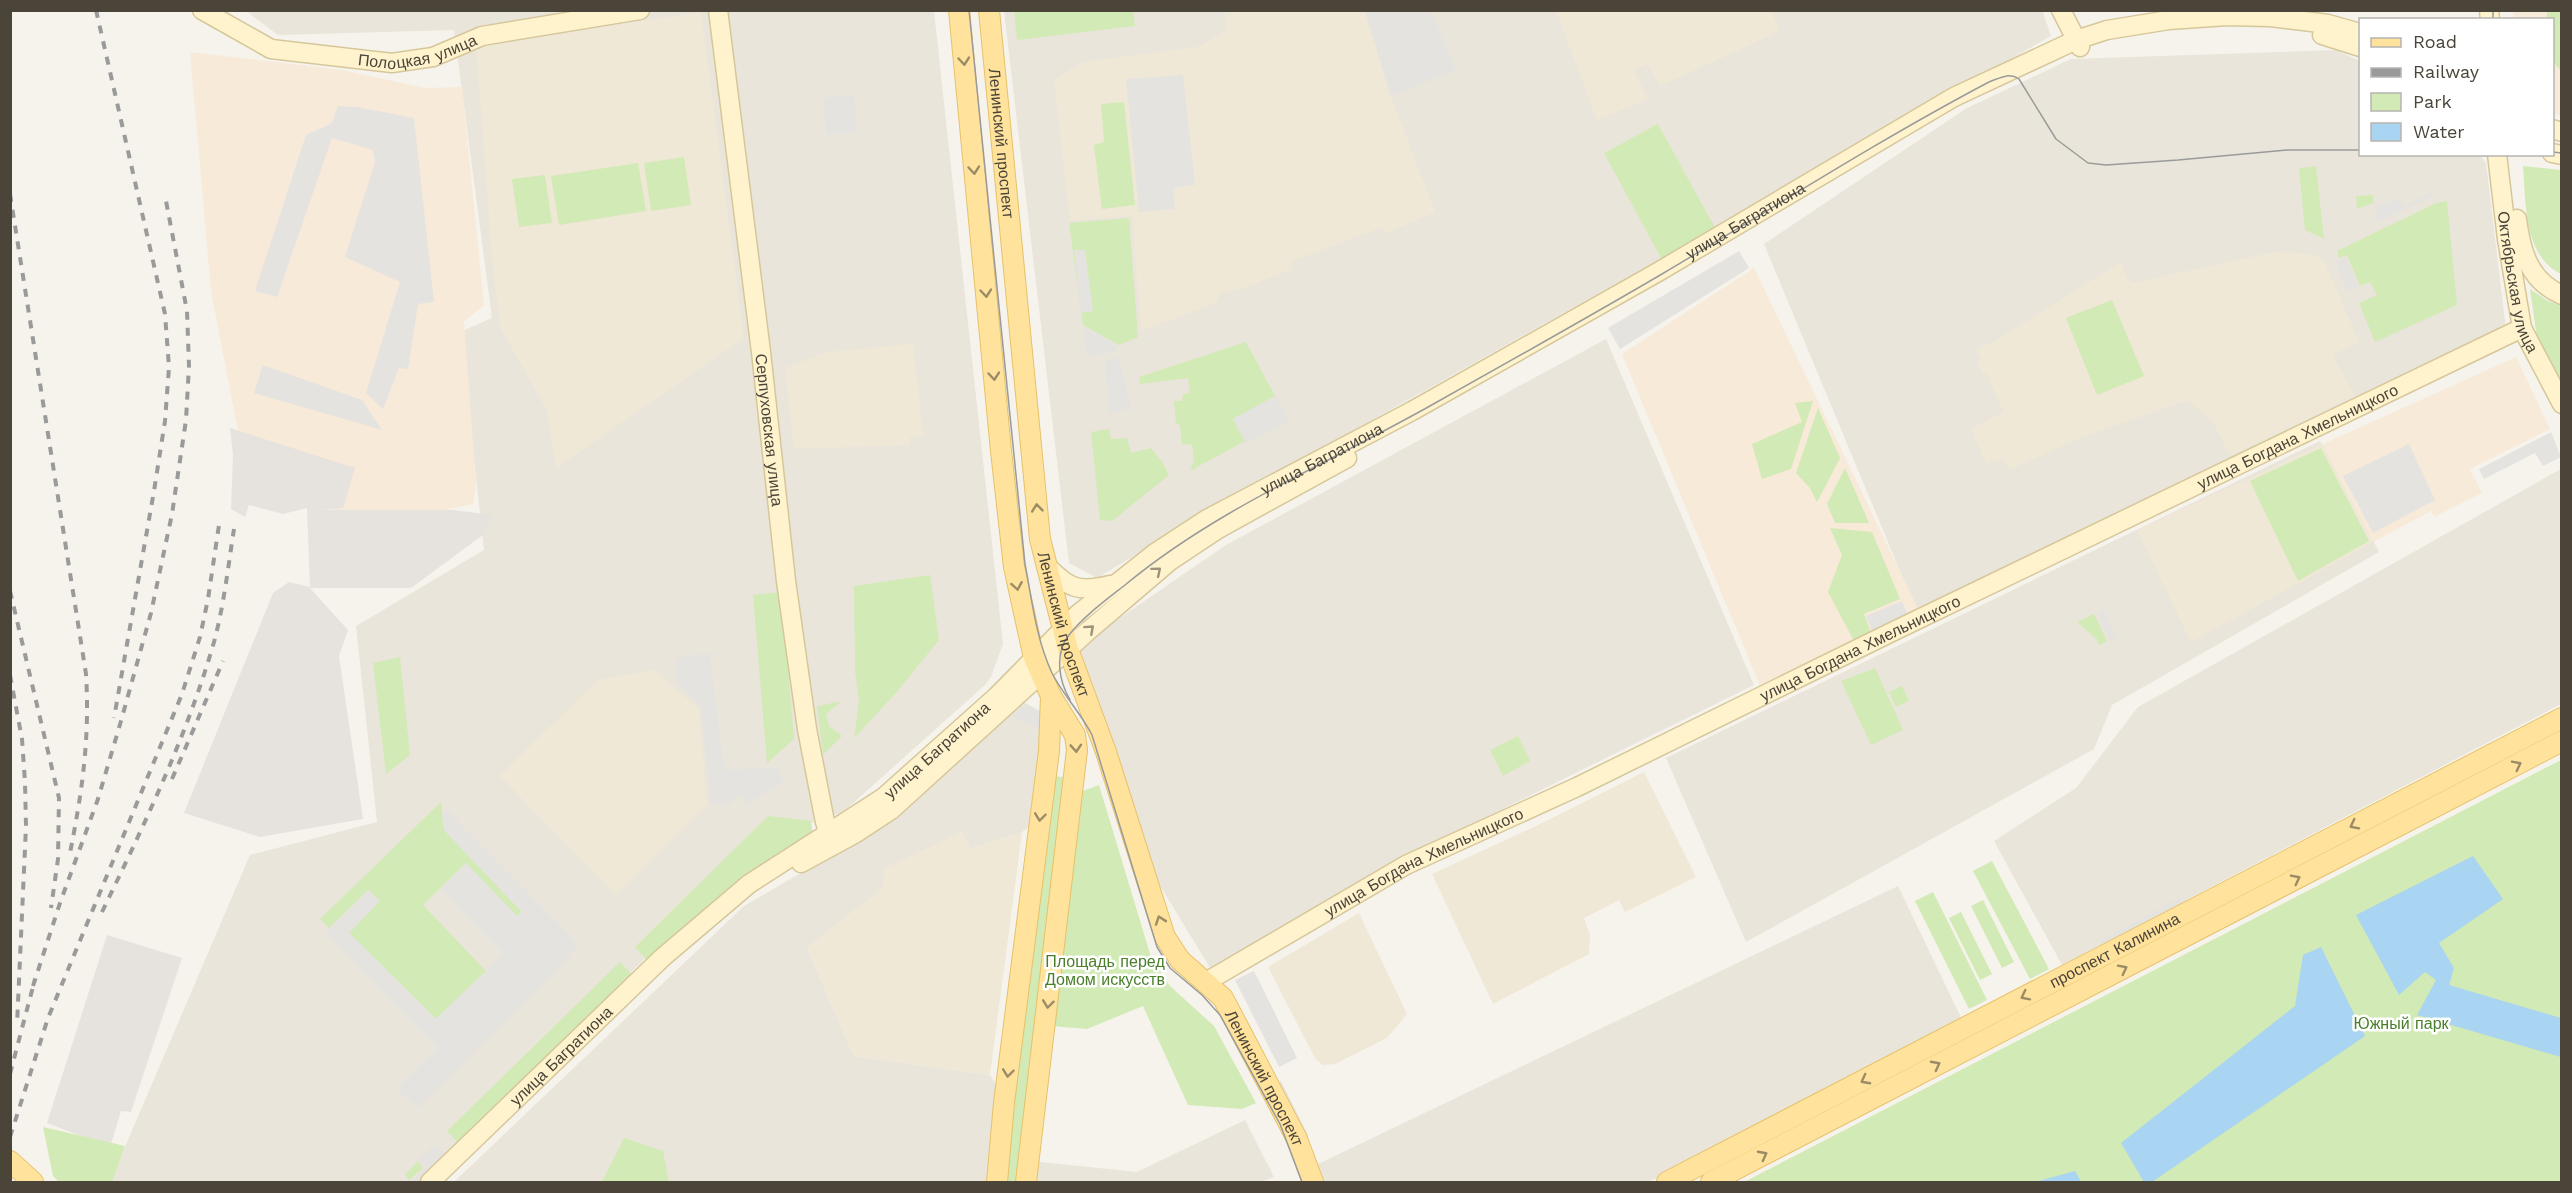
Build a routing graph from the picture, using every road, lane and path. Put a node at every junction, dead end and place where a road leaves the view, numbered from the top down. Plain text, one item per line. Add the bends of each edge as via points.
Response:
1 (202, 10) edge
2 (640, 10) edge
3 (717, 10) edge
4 (959, 10) edge
5 (989, 10) edge
6 (2061, 10) edge
7 (2359, 32) edge
8 (2078, 44) junction
9 (2359, 46) edge
10 (2497, 156) edge
11 (2509, 156) edge
12 (2562, 295) edge
13 (2522, 328) junction
14 (2562, 404) edge
15 (1046, 565) junction
16 (1113, 585) junction
17 (1065, 639) junction
18 (1037, 666) junction
19 (1051, 696) junction
20 (2562, 718) edge
21 (2562, 741) edge
22 (831, 840) junction
23 (1206, 982) junction
24 (10, 1161) edge
25 (33, 1182) edge
26 (430, 1182) edge
27 (446, 1182) edge
28 (997, 1182) edge
29 (1026, 1182) edge
30 (1313, 1182) edge
31 (1667, 1182) edge
32 (1711, 1182) edge

1 - 2 main road, Полоцкая улица via 272,49 392,63 433,57 482,36
3 - 22 main road, Серпуховская улица via 786,581 807,729
4 -> 18 main road, Ленинский проспект via 1009,528 1021,606
15 -> 5 main road, Ленинский проспект via 1023,374
6 - 8 main road
7 - 8 main road, улица Багратиона via 2328,24 2227,16 2107,30
8 - 9 main road, улица Багратиона via 2146,32 2227,26 2304,30
8 - 16 main road, улица Багратиона via 1953,97 1658,272 1412,411 1207,519
17 -> 8 main road, улица Багратиона via 1218,529 1582,327 1950,109
10 - 13 main road, Октябрьская улица
11 - 12 main road via 2519,238 2527,265 2539,281
13 - 14 main road, Октябрьская улица
13 - 23 main road, улица Богдана Хмельницкого via 1587,782 1406,865
15 - 16 main road via 1063,583 1075,588
15 - 17 main road, Ленинский проспект
16 - 17 main road, улица Багратиона
17 - 18 main road, улица Багратиона
23 -> 17 main road, Ленинский проспект via 1179,960 1165,936
18 - 19 main road, Ленинский проспект
18 - 22 main road, улица Багратиона
19 -> 28 main road, Ленинский проспект via 1049,751
19 -> 29 main road, Ленинский проспект via 1075,735 1077,750
20 -> 31 main road, проспект Калинина
32 -> 21 main road, проспект Калинина
22 - 26 main road, улица Багратиона via 749,884 644,974
22 - 27 main road, улица Багратиона via 736,905 620,1011
23 - 30 main road, Ленинский проспект via 1223,998 1270,1085 1298,1139
24 - 25 main road

